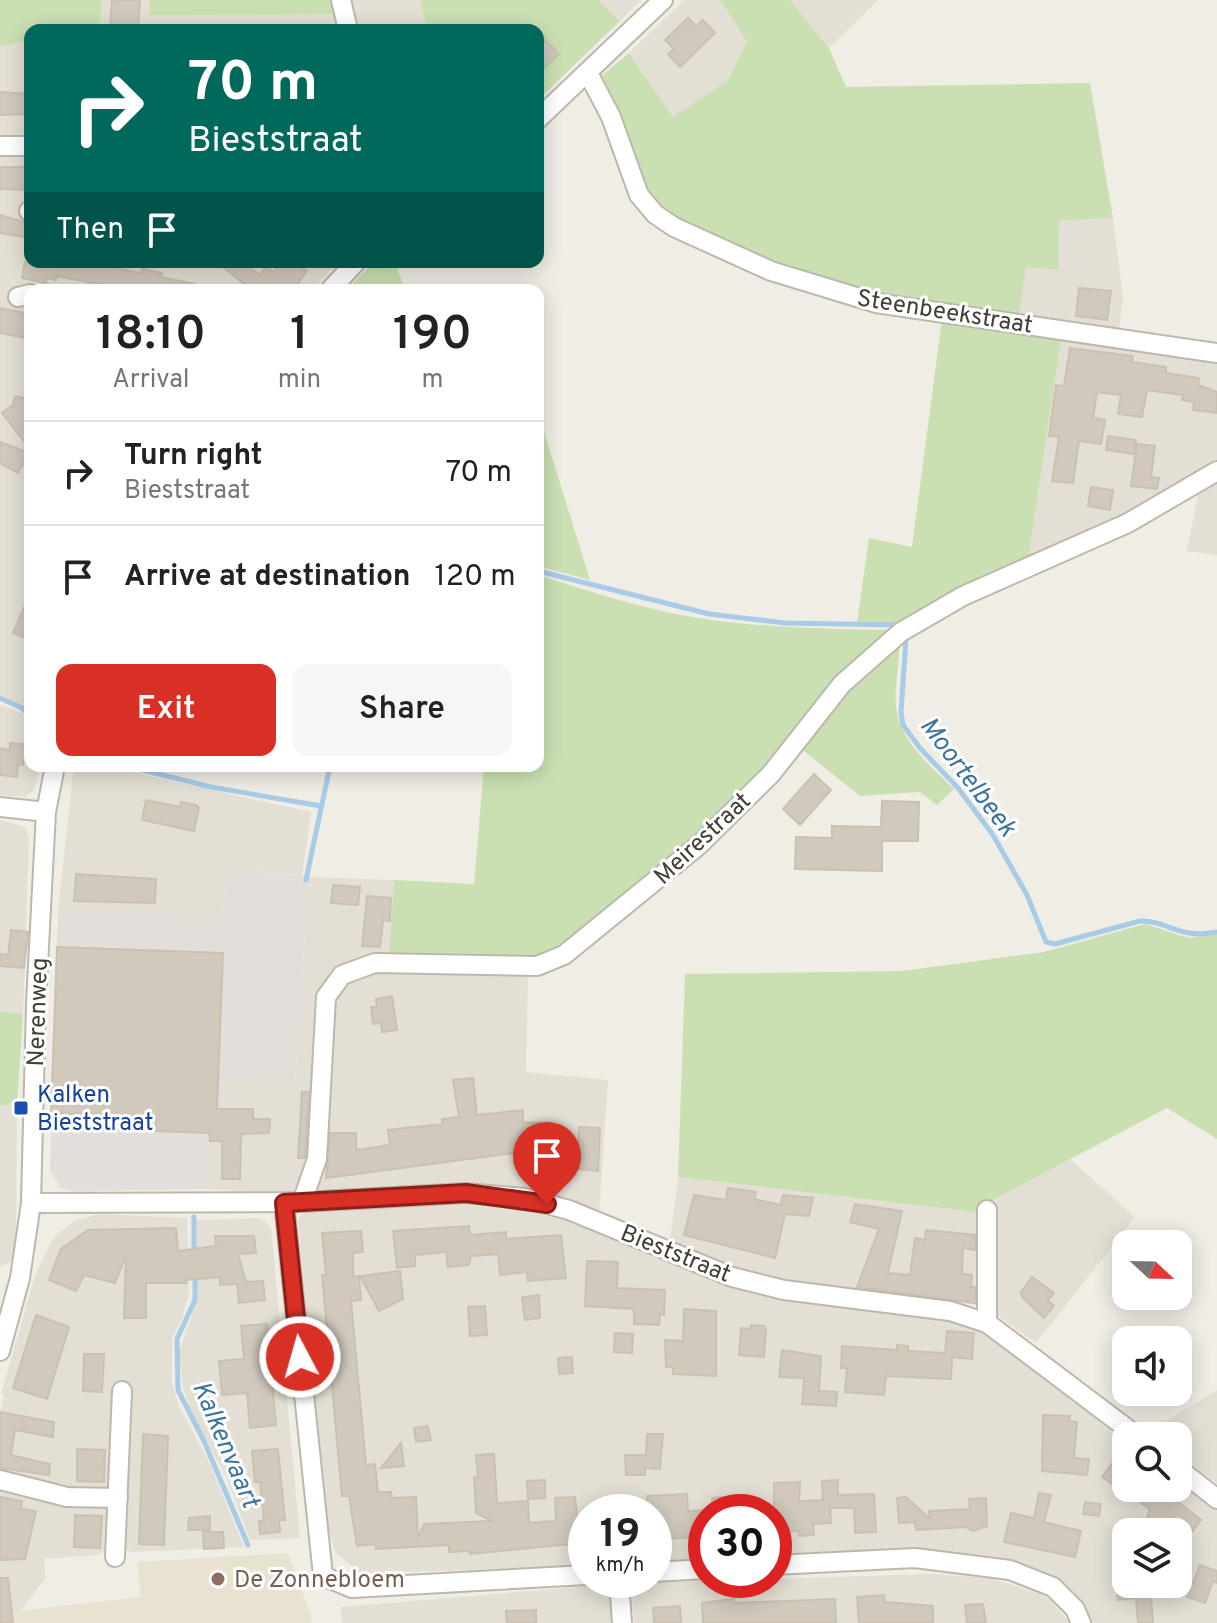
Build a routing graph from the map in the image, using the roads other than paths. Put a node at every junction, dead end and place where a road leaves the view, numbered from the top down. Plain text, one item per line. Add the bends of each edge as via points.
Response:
1 (341, 0) edge
2 (663, 0) edge
3 (347, 24) edge
4 (588, 73) junction
5 (544, 113) edge
6 (0, 146) edge
7 (24, 146) edge
8 (350, 268) edge
9 (336, 284) edge
10 (1217, 353) edge
11 (1217, 471) edge
12 (54, 772) edge
13 (0, 807) edge
14 (46, 812) junction
15 (293, 1202) junction
16 (31, 1203) junction
17 (987, 1210) dead end
18 (0, 1276) edge
19 (20, 1278) junction
20 (987, 1323) junction
21 (0, 1351) edge
22 (122, 1391) dead end
23 (1118, 1422) edge
24 (1192, 1479) edge
25 (0, 1480) edge
26 (118, 1498) junction
27 (1217, 1499) edge
28 (115, 1557) dead end
29 (792, 1564) edge
30 (568, 1576) edge
31 (620, 1598) edge
32 (622, 1623) edge
33 (1081, 1623) edge

1 - 3 street
2 - 4 street
4 - 5 street
4 - 10 street, Steenbeekstraat via 611,117 639,195 655,214 771,271 876,303
6 - 7 street
8 - 9 street
11 - 15 street, Meirestraat via 1128,523 963,596 901,632 842,684 771,774 699,845 564,955 537,966 375,963 342,975 326,997 317,1159
12 - 14 street, Nerenweg
13 - 14 street
14 - 16 street, Nerenweg
15 - 16 street, Bieststraat
15 - 20 street, Bieststraat via 466,1193 525,1198 569,1210 732,1277 784,1290 934,1308
15 - 30 street via 323,1576 352,1588
16 - 19 street, Nerenweg
17 - 20 street
18 - 19 street
19 - 21 street, Nerenweg
20 - 23 street, Bieststraat
22 - 26 street
24 - 27 street
25 - 26 street via 67,1497
26 - 28 street
29 - 33 street via 915,1558 1010,1570 1053,1587
31 - 32 street

